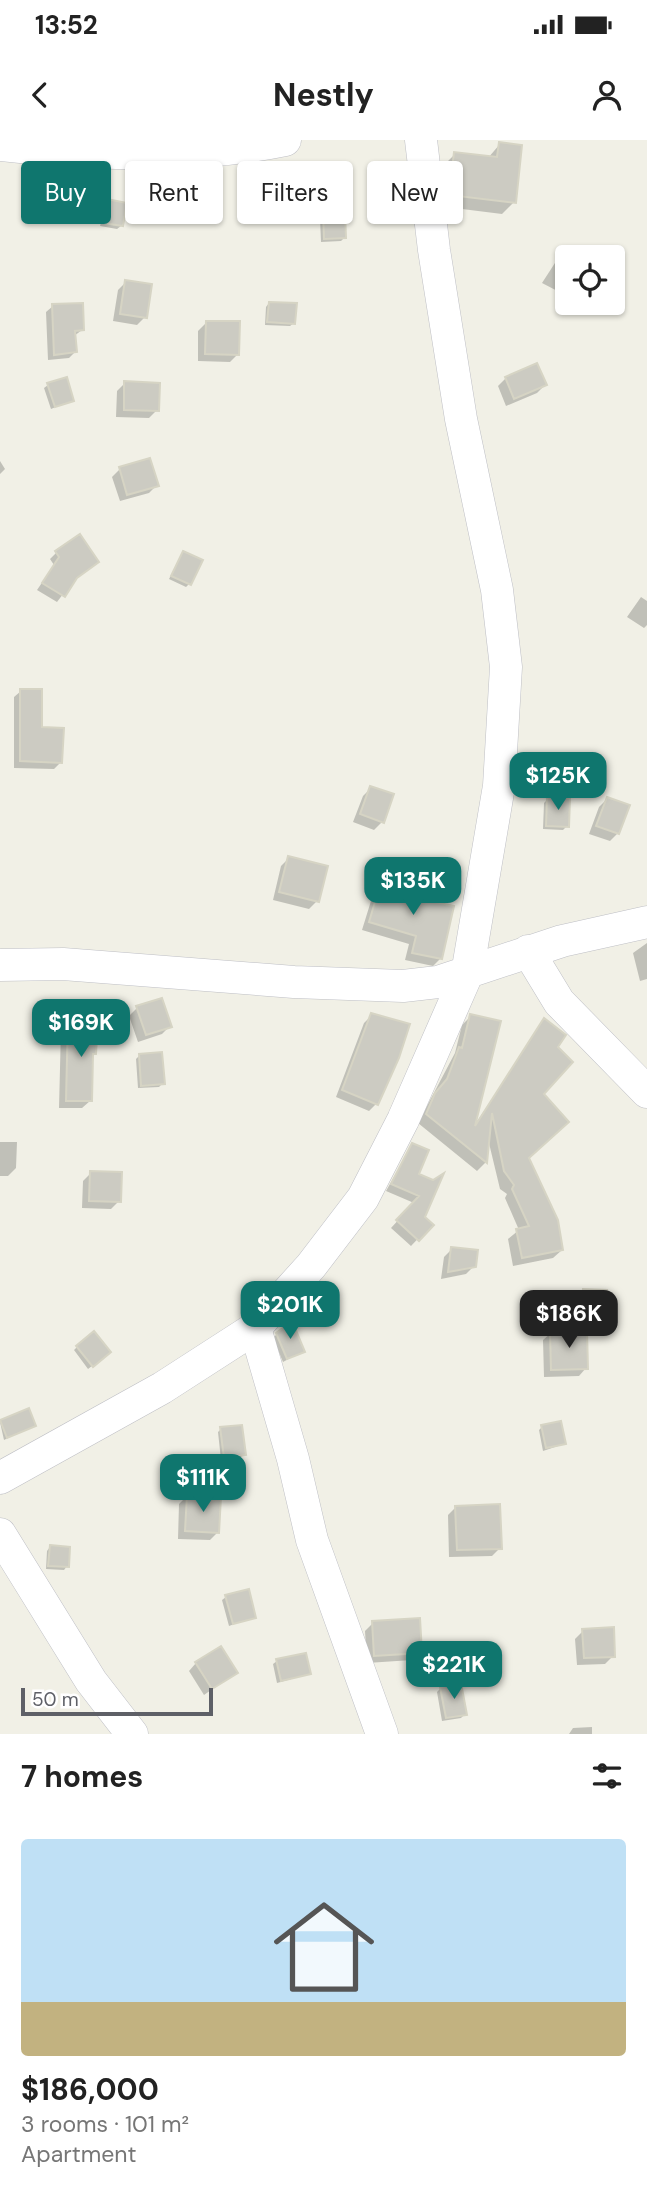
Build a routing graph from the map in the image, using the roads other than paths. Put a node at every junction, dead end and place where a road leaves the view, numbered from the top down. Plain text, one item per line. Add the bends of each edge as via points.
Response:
1 (285, 140) edge
2 (421, 140) edge
3 (0, 145) edge
4 (647, 922) edge
5 (528, 951) junction
6 (0, 965) edge
7 (467, 974) junction
8 (647, 1092) edge
9 (255, 1328) junction
10 (0, 1478) edge
11 (0, 1534) edge
12 (132, 1734) edge
13 (382, 1734) edge

1 - 3 street via 168,153
2 - 7 street via 461,419 497,590 506,667 499,786
4 - 5 street
5 - 7 street
5 - 8 street via 559,1002
6 - 7 street via 63,964 403,986
7 - 9 street via 363,1198 312,1266
9 - 10 street via 162,1388
9 - 13 street via 312,1540
11 - 12 street via 91,1681

